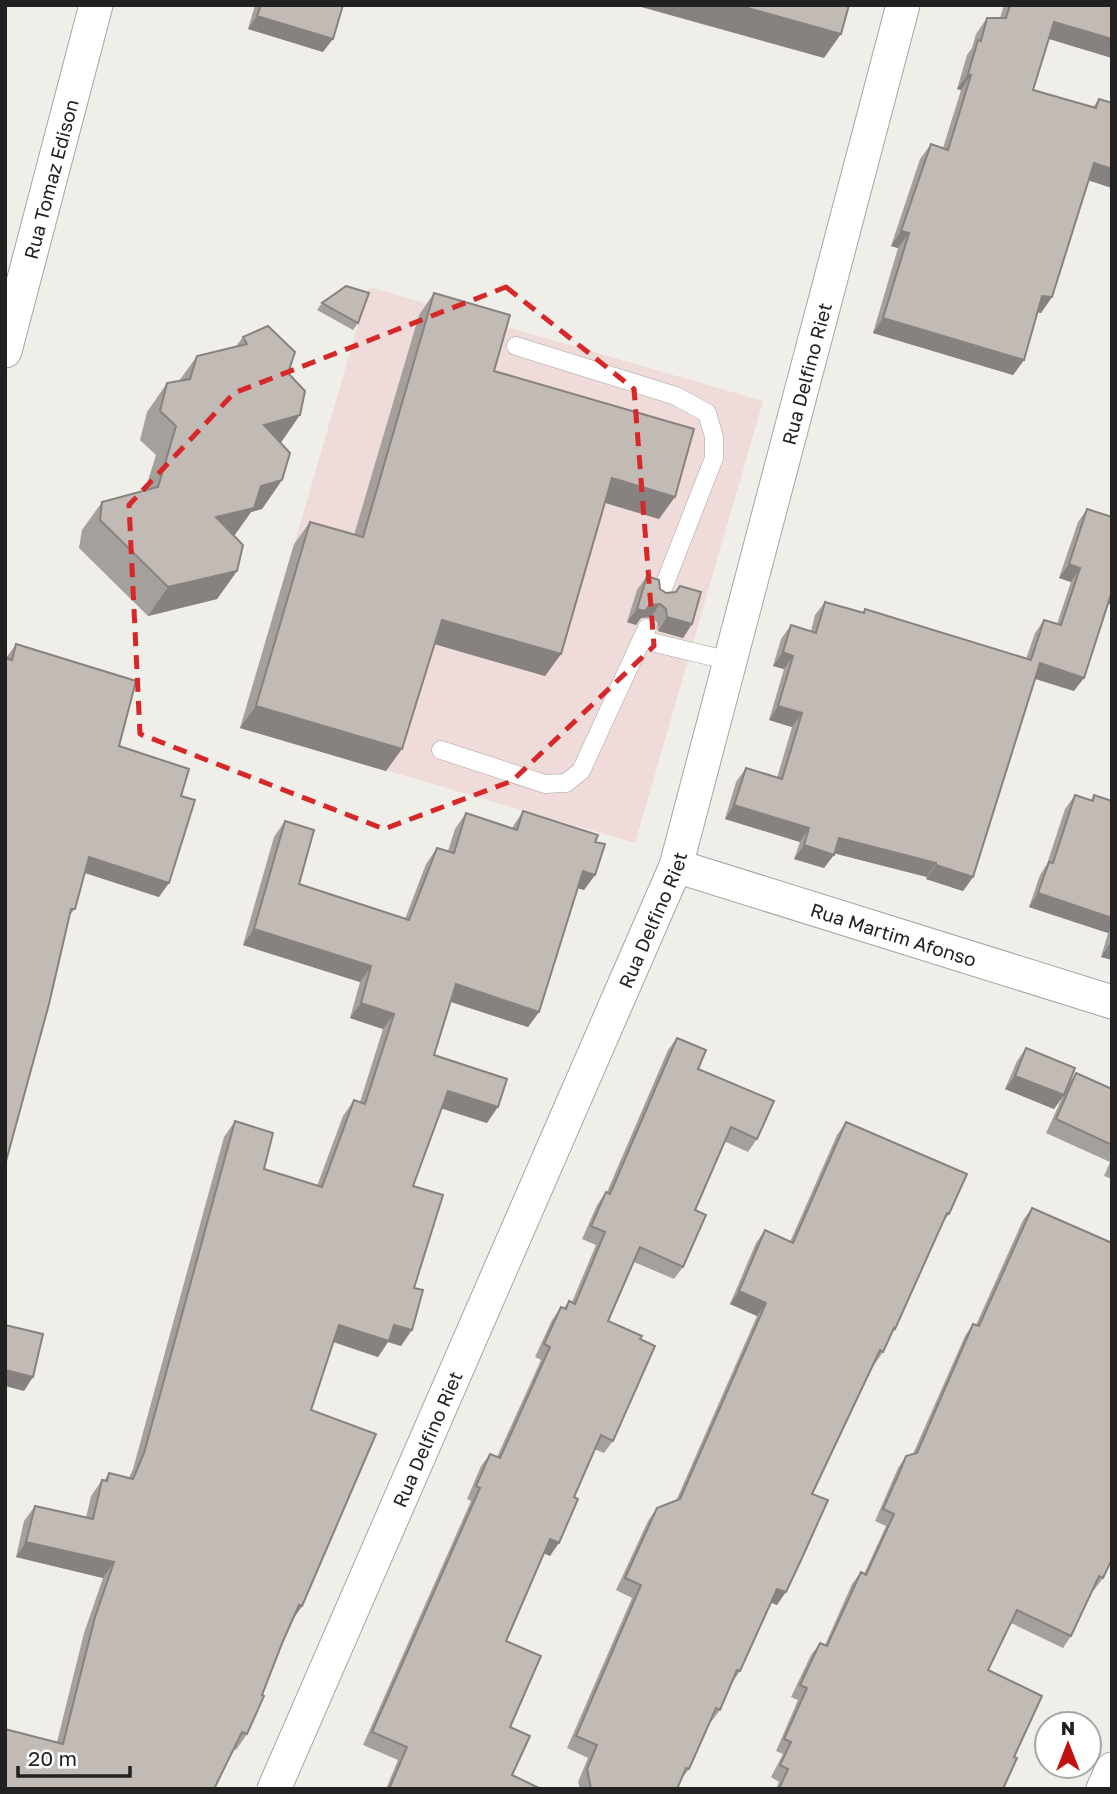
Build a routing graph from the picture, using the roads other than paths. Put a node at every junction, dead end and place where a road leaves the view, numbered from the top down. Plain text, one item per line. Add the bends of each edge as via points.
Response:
1 (96, 5) edge
2 (903, 5) edge
3 (516, 346) dead end
4 (5, 351) edge
5 (660, 596) edge
6 (730, 661) junction
7 (441, 750) dead end
8 (676, 866) junction
9 (1112, 1002) edge
10 (1112, 1769) edge
11 (274, 1789) edge
12 (1103, 1789) edge

1 - 4 street, Rua Tomaz Edison
2 - 6 street, Rua Delfino Riet
3 - 5 lane via 676,396 708,413 714,458
6 - 7 lane via 645,634 581,771 566,783 545,784
6 - 8 street, Rua Delfino Riet
8 - 9 street, Rua Martim Afonso
8 - 11 street, Rua Delfino Riet
10 - 12 street

